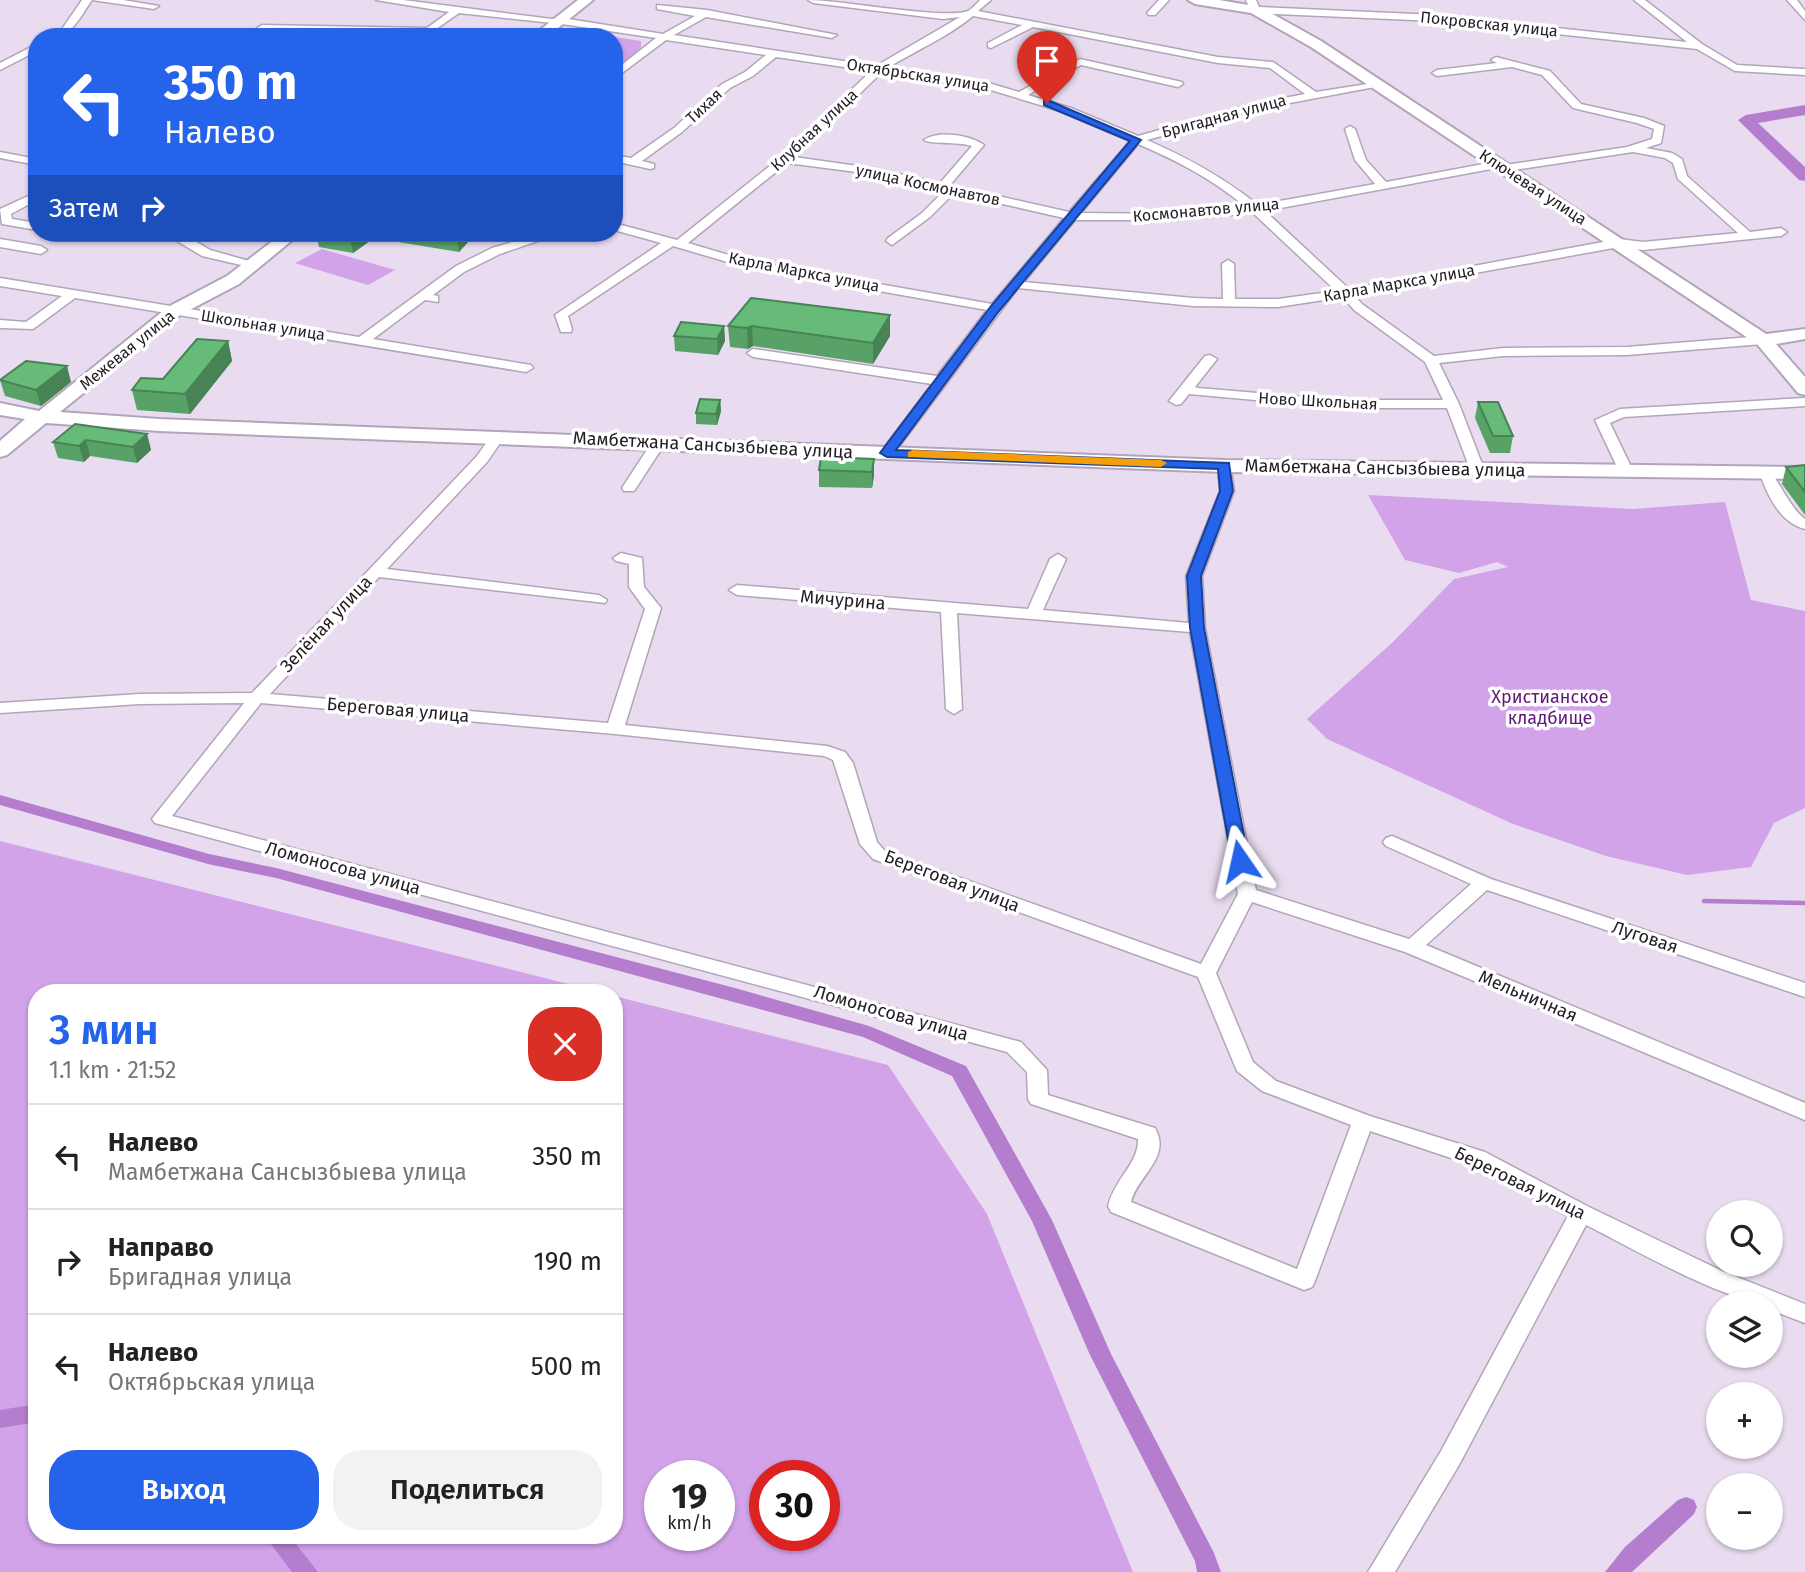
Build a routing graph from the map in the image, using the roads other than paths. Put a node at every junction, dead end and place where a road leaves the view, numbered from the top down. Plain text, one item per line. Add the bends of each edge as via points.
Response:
1 (86, 0) edge
2 (96, 0) edge
3 (381, 0) edge
4 (586, 0) edge
5 (813, 0) edge
6 (986, 0) edge
7 (1164, 0) edge
8 (1195, 0) edge
9 (1381, 0) edge
10 (1639, 0) edge
11 (1792, 0) edge
12 (1253, 5) edge
13 (154, 6) dead end
14 (660, 6) dead end
15 (457, 10) junction
16 (707, 13) junction
17 (973, 13) junction
18 (1152, 13) dead end
19 (1387, 14) junction
20 (1805, 18) edge
21 (556, 22) junction
22 (1030, 25) junction
23 (67, 28) edge
24 (433, 28) edge
25 (549, 28) edge
26 (599, 28) edge
27 (623, 31) edge
28 (832, 35) dead end
29 (664, 37) junction
30 (991, 45) dead end
31 (1699, 46) junction
32 (28, 52) edge
33 (775, 53) junction
34 (0, 58) edge
35 (14, 60) junction
36 (1496, 60) dead end
37 (28, 61) edge
38 (1516, 64) junction
39 (0, 67) edge
40 (880, 68) junction
41 (623, 69) edge
42 (1805, 72) edge
43 (1437, 73) dead end
44 (1178, 84) dead end
45 (1376, 84) junction
46 (1312, 94) junction
47 (1021, 95) junction
48 (1350, 129) dead end
49 (1136, 140) junction
50 (929, 141) dead end
51 (1632, 149) junction
52 (0, 155) edge
53 (785, 159) junction
54 (28, 160) edge
55 (623, 160) edge
56 (634, 162) junction
57 (650, 166) dead end
58 (1503, 166) junction
59 (1383, 185) junction
60 (948, 188) junction
61 (28, 200) edge
62 (1256, 209) junction
63 (3, 213) edge
64 (1070, 216) junction
65 (28, 226) edge
66 (623, 229) edge
67 (1781, 232) dead end
68 (1747, 235) junction
69 (892, 241) dead end
70 (188, 242) edge
71 (282, 242) edge
72 (526, 242) edge
73 (0, 243) edge
74 (675, 243) junction
75 (1619, 243) junction
76 (41, 250) dead end
77 (254, 264) junction
78 (1228, 264) dead end
79 (0, 282) edge
80 (1015, 284) junction
81 (1346, 293) junction
82 (72, 294) junction
83 (1229, 302) junction
84 (995, 308) junction
85 (174, 310) junction
86 (0, 324) edge
87 (566, 329) dead end
88 (1805, 334) edge
89 (1763, 340) junction
90 (362, 341) junction
91 (753, 353) dead end
92 (1210, 359) dead end
93 (1431, 360) junction
94 (526, 368) dead end
95 (941, 381) junction
96 (1185, 387) junction
97 (1805, 389) edge
98 (1176, 401) dead end
99 (1805, 402) edge
100 (1452, 404) junction
101 (0, 409) edge
102 (43, 417) junction
103 (498, 436) junction
104 (659, 442) junction
105 (0, 451) edge
106 (887, 453) junction
107 (1224, 466) junction
108 (1478, 469) junction
109 (1626, 471) junction
110 (1805, 473) edge
111 (1766, 474) junction
112 (629, 488) dead end
113 (1805, 525) edge
114 (621, 558) dead end
115 (1058, 559) dead end
116 (374, 572) junction
117 (737, 590) dead end
118 (599, 600) dead end
119 (949, 610) junction
120 (1034, 613) junction
121 (1197, 628) junction
122 (257, 698) junction
123 (0, 708) edge
124 (954, 709) dead end
125 (615, 729) junction
126 (161, 819) joint
127 (1392, 842) dead end
128 (1484, 883) junction
129 (1247, 894) junction
130 (1412, 947) junction
131 (1206, 973) junction
132 (1805, 990) edge
133 (1805, 1112) edge
134 (1363, 1121) junction
135 (1581, 1213) junction
136 (1805, 1314) edge
137 (1381, 1572) edge

1 - 23 street
2 - 13 street
3 - 15 street, Октябрьская улица
4 - 21 street
5 - 17 street via 931,15
6 - 17 street, Клубная улица
7 - 18 street
8 - 12 street, Покровская улица
9 - 19 street via 1389,9
10 - 31 street
11 - 20 street
12 - 19 street, Покровская улица
12 - 45 street, Ключевая улица
14 - 16 street
15 - 21 street, Октябрьская улица
15 - 24 street
16 - 28 street
16 - 29 street
17 - 22 street
17 - 40 street, Клубная улица
19 - 31 street, Покровская улица
21 - 25 street
21 - 26 street, Октябрьская улица
22 - 30 street
22 - 46 street via 1218,60 1273,65
27 - 29 street, Октябрьская улица
29 - 33 street, Октябрьская улица
29 - 41 street
31 - 42 street via 1735,68
32 - 35 street
33 - 40 street, Октябрьская улица
33 - 56 street, Тихая via 726,86
34 - 35 street
35 - 37 street
35 - 39 street
36 - 38 street
38 - 43 street
38 - 51 street via 1546,73 1577,106 1660,128 1657,141
40 - 47 street, Октябрьская улица
40 - 53 street, Клубная улица
44 - 47 street via 1080,62
45 - 46 street, Бригадная улица
45 - 58 street, Ключевая улица
46 - 49 street, Бригадная улица
47 - 49 street, Октябрьская улица
48 - 59 street via 1355,154
49 - 62 street, Октябрьская улица via 1187,161
49 - 64 street
50 - 60 street via 958,138 979,145
51 - 58 street, Космонавтов улица
51 - 68 street via 1678,161 1682,177
52 - 54 street
53 - 60 street, улица Космонавтов
53 - 74 street, Клубная улица
55 - 56 street
56 - 57 street
58 - 59 street, Космонавтов улица
58 - 75 street, Ключевая улица
59 - 62 street, Космонавтов улица
60 - 64 street, улица Космонавтов
60 - 69 street via 926,215
61 - 63 street
62 - 64 street, Космонавтов улица via 1176,217
62 - 81 street, Октябрьская улица
63 - 65 street via 6,222
64 - 80 street
66 - 74 street, Карла Маркса улица
67 - 68 street, Карла Маркса улица
68 - 75 street, Карла Маркса улица via 1643,246
70 - 77 street via 206,253
71 - 77 street, Межевая улица
72 - 90 street via 460,269 429,298
73 - 76 street
74 - 84 street, Карла Маркса улица via 748,264
74 - 87 street, Клубная улица via 561,315
75 - 81 street, Карла Маркса улица
75 - 89 street, Ключевая улица
77 - 85 street, Межевая улица
78 - 83 street
79 - 82 street, Школьная улица
80 - 83 street, Карла Маркса улица via 1101,295
80 - 84 street
81 - 83 street, Карла Маркса улица via 1278,303
81 - 93 street, Октябрьская улица via 1357,307
82 - 85 street, Школьная улица
82 - 86 street via 29,326
84 - 95 street
85 - 90 street, Школьная улица
85 - 102 street, Межевая улица
88 - 89 street
89 - 93 street via 1627,351 1503,352
89 - 97 street, Ключевая улица
90 - 94 street, Школьная улица
91 - 95 street
92 - 96 street
93 - 100 street, Октябрьская улица
95 - 106 street
96 - 98 street
96 - 100 street, Ново Школьная via 1195,392 1290,401
99 - 109 street via 1620,413 1602,421
100 - 108 street, Октябрьская улица
101 - 102 street, Мамбетжана Сансызбыева улица
102 - 103 street, Мамбетжана Сансызбыева улица
102 - 105 street, Межевая улица
103 - 104 street, Мамбетжана Сансызбыева улица
103 - 116 street, Зелёная улица via 482,459
104 - 106 street, Мамбетжана Сансызбыева улица
104 - 112 street
106 - 107 street, Мамбетжана Сансызбыева улица
107 - 108 street, Мамбетжана Сансызбыева улица
107 - 121 street via 1227,491 1194,576
108 - 109 street, Мамбетжана Сансызбыева улица
109 - 111 street, Мамбетжана Сансызбыева улица
110 - 111 street, Мамбетжана Сансызбыева улица
111 - 113 street via 1775,496
114 - 125 street via 637,561 637,592 653,608
115 - 120 street
116 - 118 street
116 - 122 street, Зелёная улица
117 - 119 street, Мичурина
119 - 120 street, Мичурина
119 - 124 street
120 - 121 street, Мичурина
121 - 129 street
122 - 123 street, Береговая улица via 140,699
122 - 125 street, Береговая улица
122 - 126 street, Зелёная улица
125 - 131 street, Береговая улица via 827,751 844,763 869,844 879,855
126 - 134 street, Ломоносова улица via 1014,1047 1037,1070 1038,1099 1148,1134 1149,1153 1123,1190 1119,1206 1304,1281
127 - 128 street, Луговая
128 - 130 street
128 - 132 street, Луговая
129 - 130 street, Мельничная
129 - 131 street
130 - 133 street, Мельничная
131 - 134 street, Береговая улица via 1244,1066 1269,1086
134 - 135 street, Береговая улица via 1477,1158
135 - 136 street, Береговая улица via 1714,1277
135 - 137 street via 1450,1458

